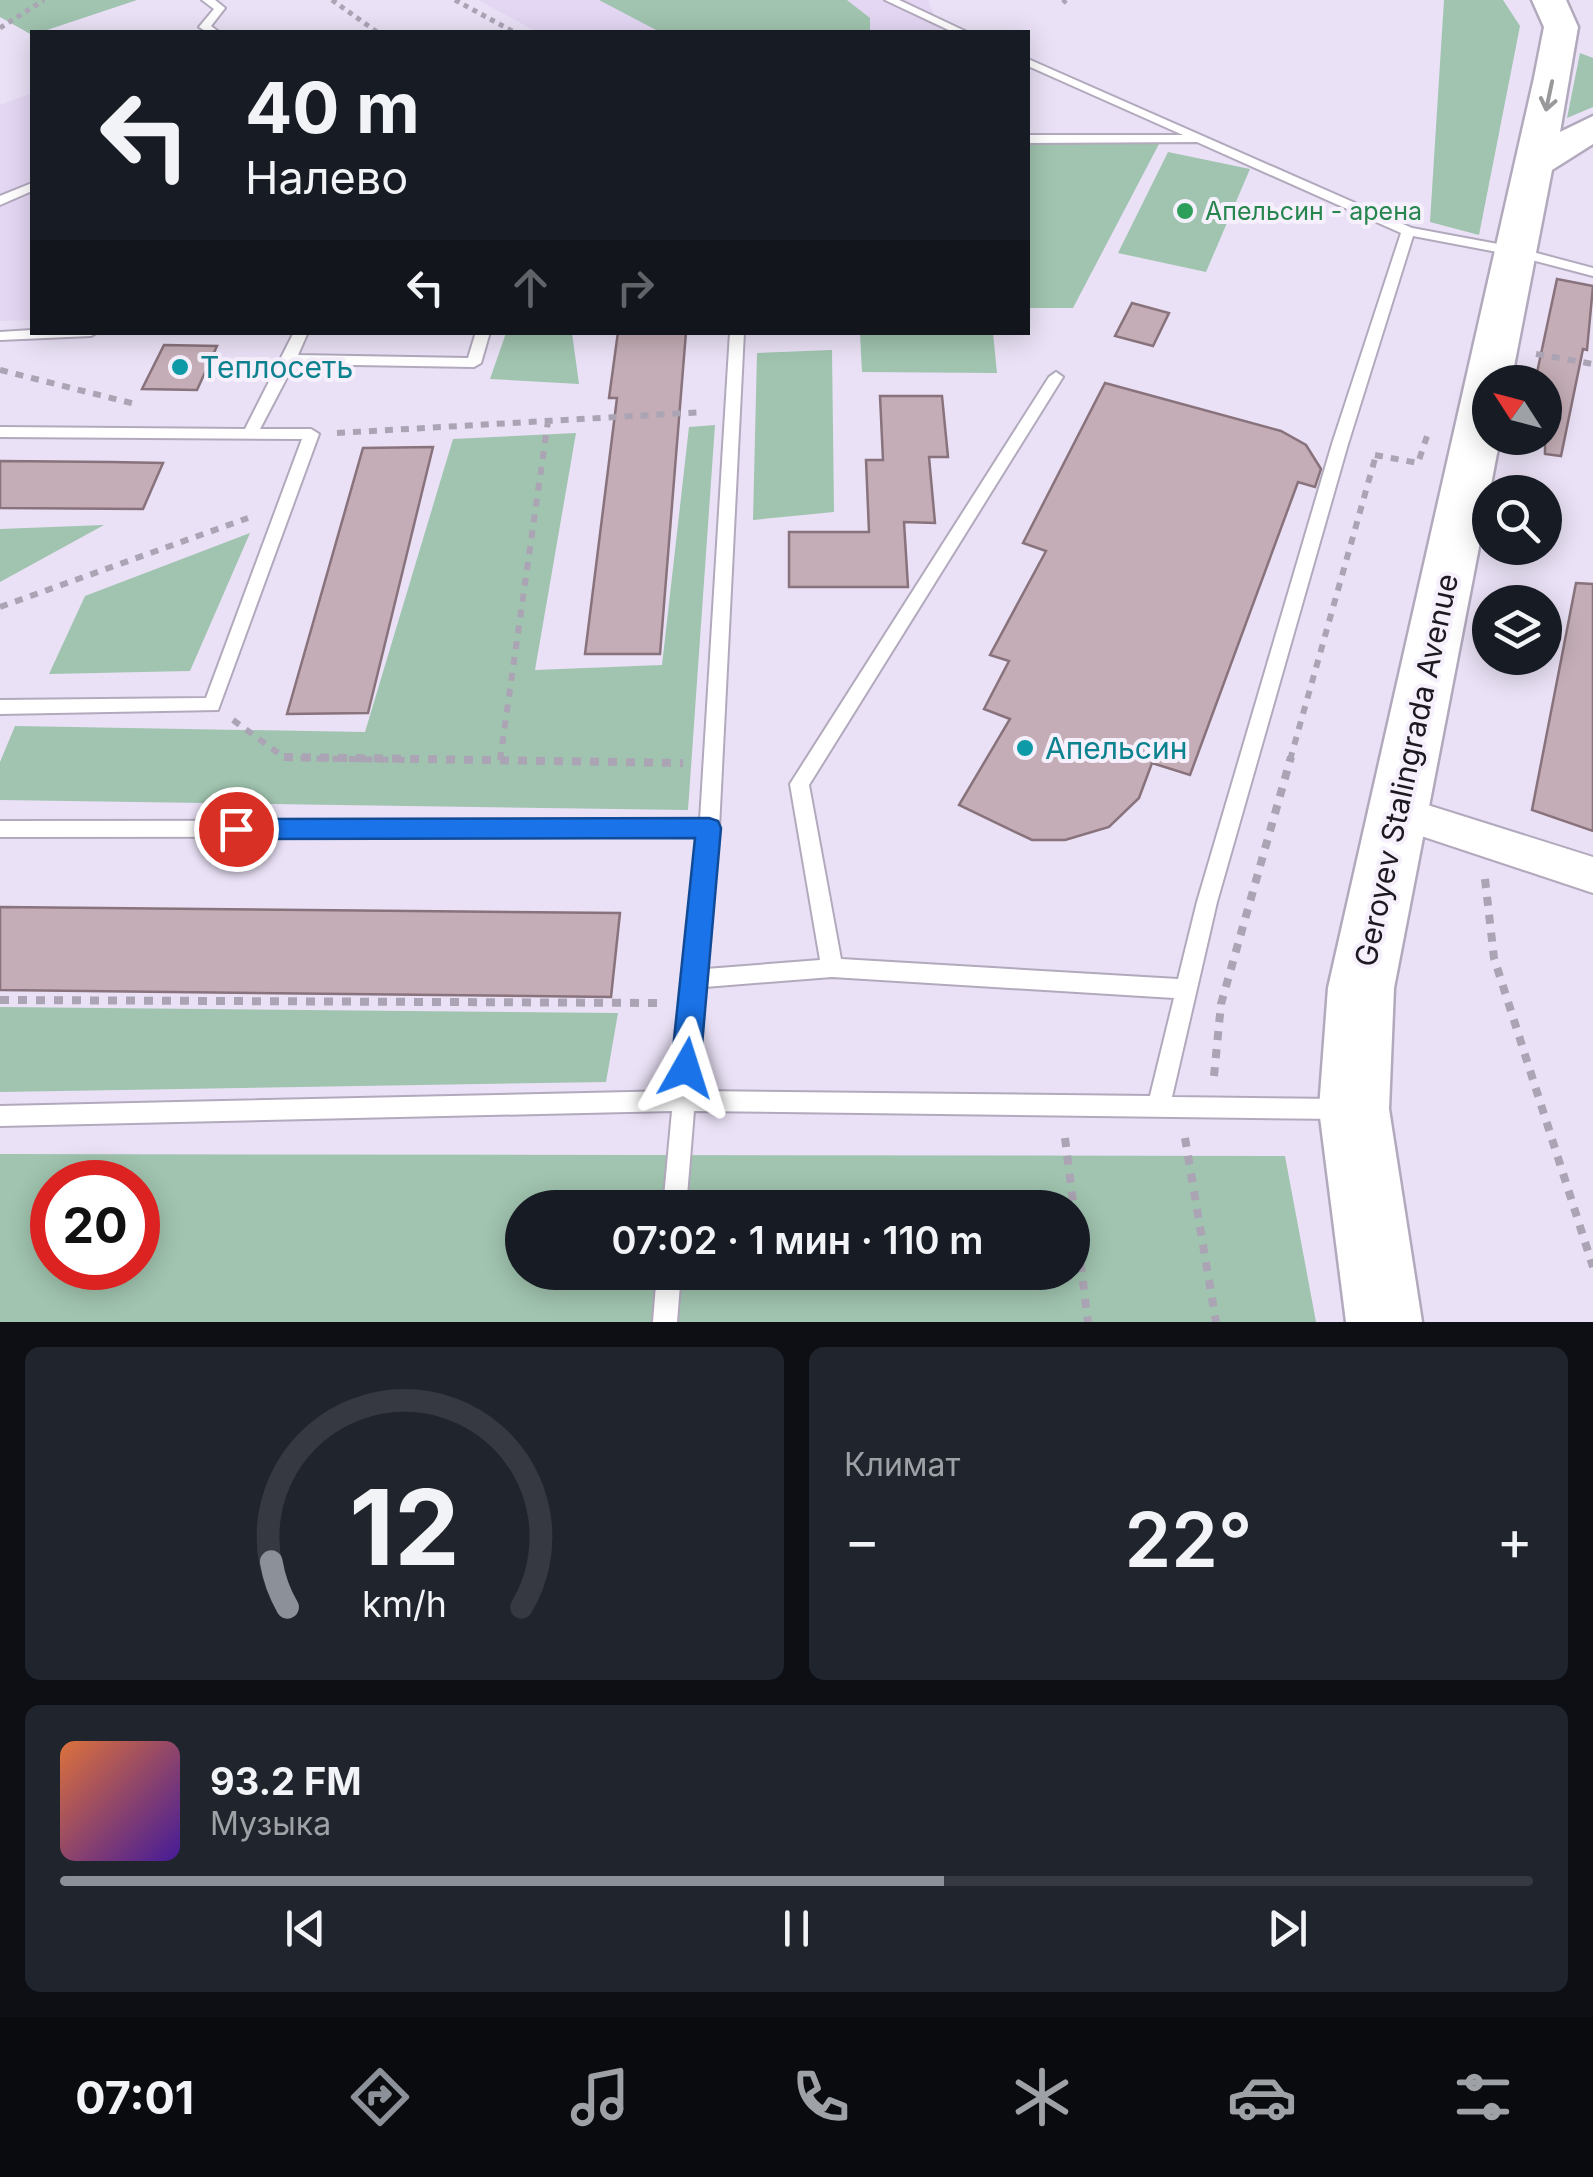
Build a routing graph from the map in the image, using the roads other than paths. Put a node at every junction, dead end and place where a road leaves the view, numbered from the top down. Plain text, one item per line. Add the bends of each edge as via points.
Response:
1 (207, 0) edge
2 (890, 0) edge
3 (1555, 8) edge
4 (210, 30) edge
5 (957, 30) edge
6 (1593, 46) edge
7 (1030, 63) edge
8 (1593, 128) edge
9 (1030, 139) edge
10 (1205, 140) junction
11 (1534, 165) junction
12 (30, 188) edge
13 (0, 201) edge
14 (1408, 230) junction
15 (1514, 251) junction
16 (1593, 272) edge
17 (30, 335) edge
18 (301, 335) edge
19 (482, 335) edge
20 (737, 335) edge
21 (0, 336) edge
22 (289, 359) junction
23 (1056, 376) dead end
24 (0, 432) edge
25 (250, 433) junction
26 (0, 707) edge
27 (1400, 812) junction
28 (709, 828) junction
29 (0, 830) edge
30 (1593, 875) edge
31 (832, 968) junction
32 (694, 979) junction
33 (1184, 989) junction
34 (682, 1101) junction
35 (1168, 1108) junction
36 (1354, 1109) junction
37 (0, 1116) edge
38 (675, 1190) edge
39 (668, 1290) edge
40 (666, 1322) edge
41 (1384, 1322) edge

1 - 4 lane via 220,8 205,27
2 - 5 lane
3 - 6 main road
3 -> 11 main road, Geroyev Stalingrada Avenue
7 - 10 lane
8 - 11 main road
9 - 10 lane
10 - 14 lane
11 - 15 main road, Geroyev Stalingrada Avenue
12 - 13 lane
14 - 15 lane
14 - 33 lane
15 - 16 lane
15 - 27 main road, Geroyev Stalingrada Avenue
17 - 21 lane
18 - 22 lane
19 - 22 lane via 474,363
20 - 28 lane
22 - 25 lane
23 - 31 lane via 799,784
24 - 25 lane
25 - 26 lane via 311,434 212,705
27 - 30 street
27 - 36 main road, Geroyev Stalingrada Avenue via 1361,988
28 - 29 lane
28 - 32 lane
31 - 32 lane
31 - 33 lane
32 - 34 lane
33 - 35 lane
34 - 35 lane
34 - 37 lane
34 - 38 lane
35 - 36 lane
36 - 41 main road, Geroyev Stalingrada Avenue
39 - 40 lane

